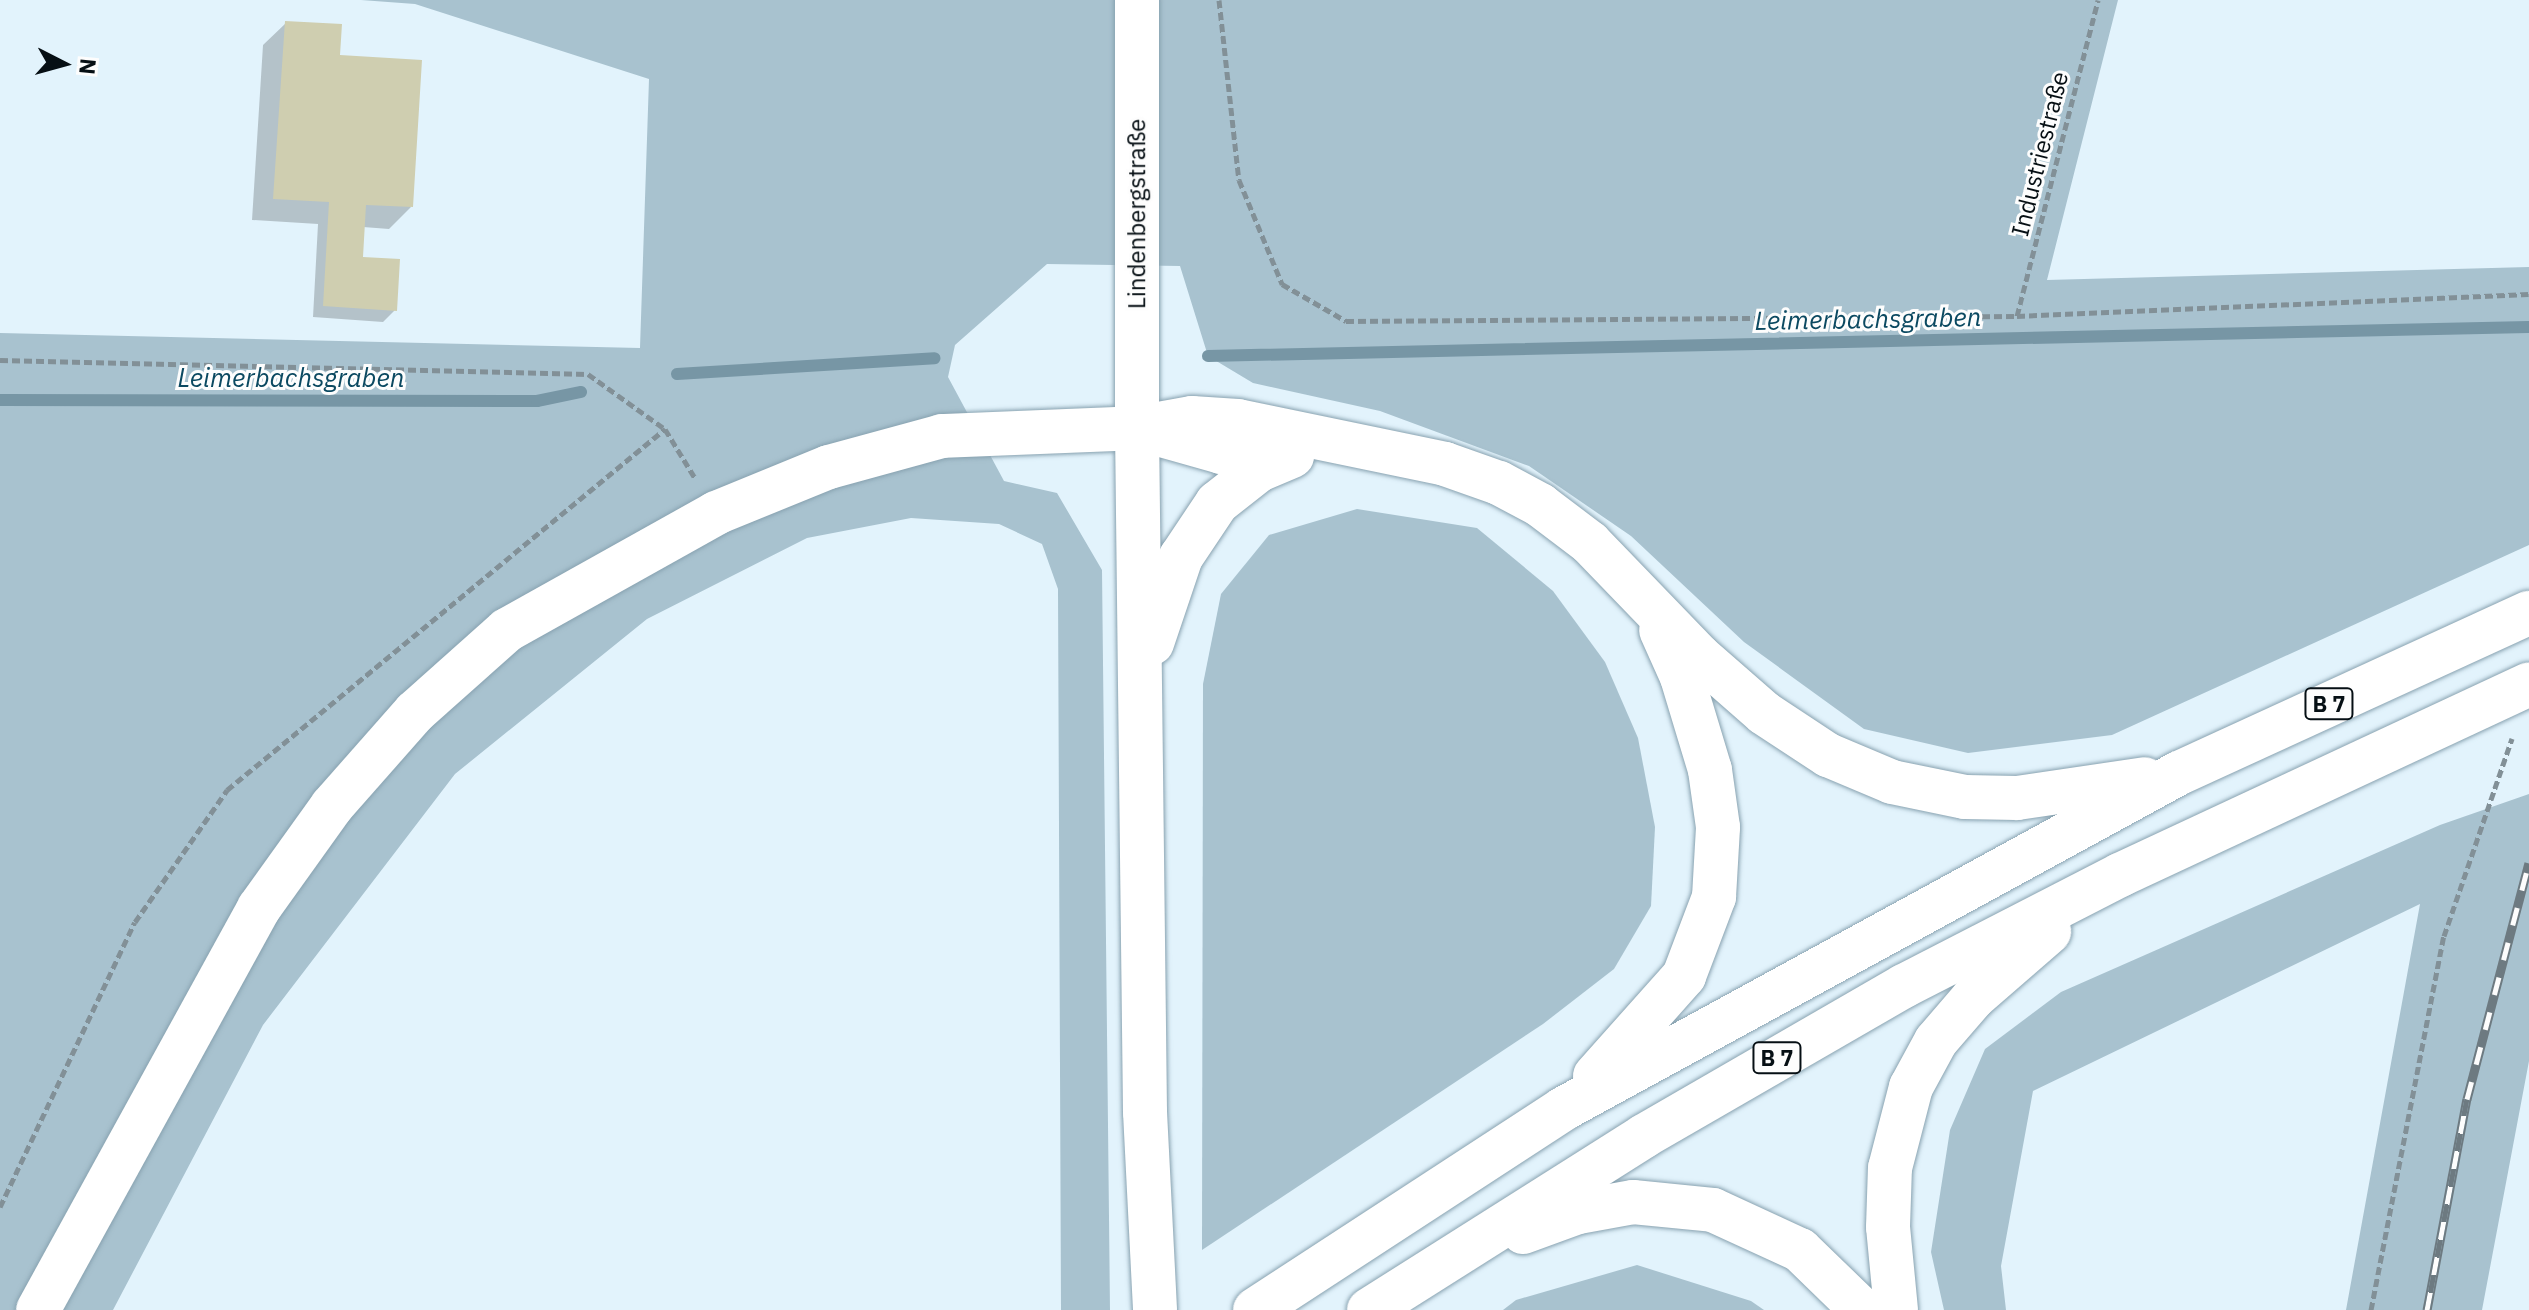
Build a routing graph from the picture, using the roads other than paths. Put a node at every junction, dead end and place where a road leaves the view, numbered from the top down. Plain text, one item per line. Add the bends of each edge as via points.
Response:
1 (1137, 0) edge
2 (1137, 428) junction
3 (1399, 455) junction
4 (1292, 456) junction
5 (1652, 610) junction
6 (2529, 613) edge
7 (1140, 680) junction
8 (2529, 684) edge
9 (2179, 773) junction
10 (2120, 875) junction
11 (1563, 1109) junction
12 (1445, 1259) junction
13 (1262, 1305) edge
14 (38, 1310) edge
15 (1155, 1310) edge
16 (1369, 1310) edge
17 (1862, 1310) edge
18 (1896, 1310) edge

1 - 2 main road, Lindenbergstraße
2 - 3 main road via 1218,418
2 - 4 main road via 1221,452
2 - 7 main road, Lindenbergstraße
2 - 14 main road via 942,436 829,467 716,513 507,630 415,712 332,806 259,908
3 - 4 main road
3 - 5 main road via 1481,475 1540,505 1604,557
4 - 7 main road via 1234,487 1198,530 1170,586
5 - 9 main road via 1788,730 1850,766 1892,782 1965,797 2017,798
5 - 11 main road via 1682,677 1710,770 1718,827 1714,897 1698,947 1673,992
6 - 9 main road, B 7
7 - 15 main road, Lindenbergstraße via 1145,1112
8 - 10 main road, B 7
9 - 11 main road, B 7
10 - 12 main road, B 7 via 1763,1065
10 - 18 main road via 1988,981 1922,1063 1902,1112 1890,1168 1888,1227
11 - 13 main road, B 7
12 - 16 main road, B 7
12 - 17 main road via 1598,1207 1633,1202 1695,1206 1757,1226 1800,1250

